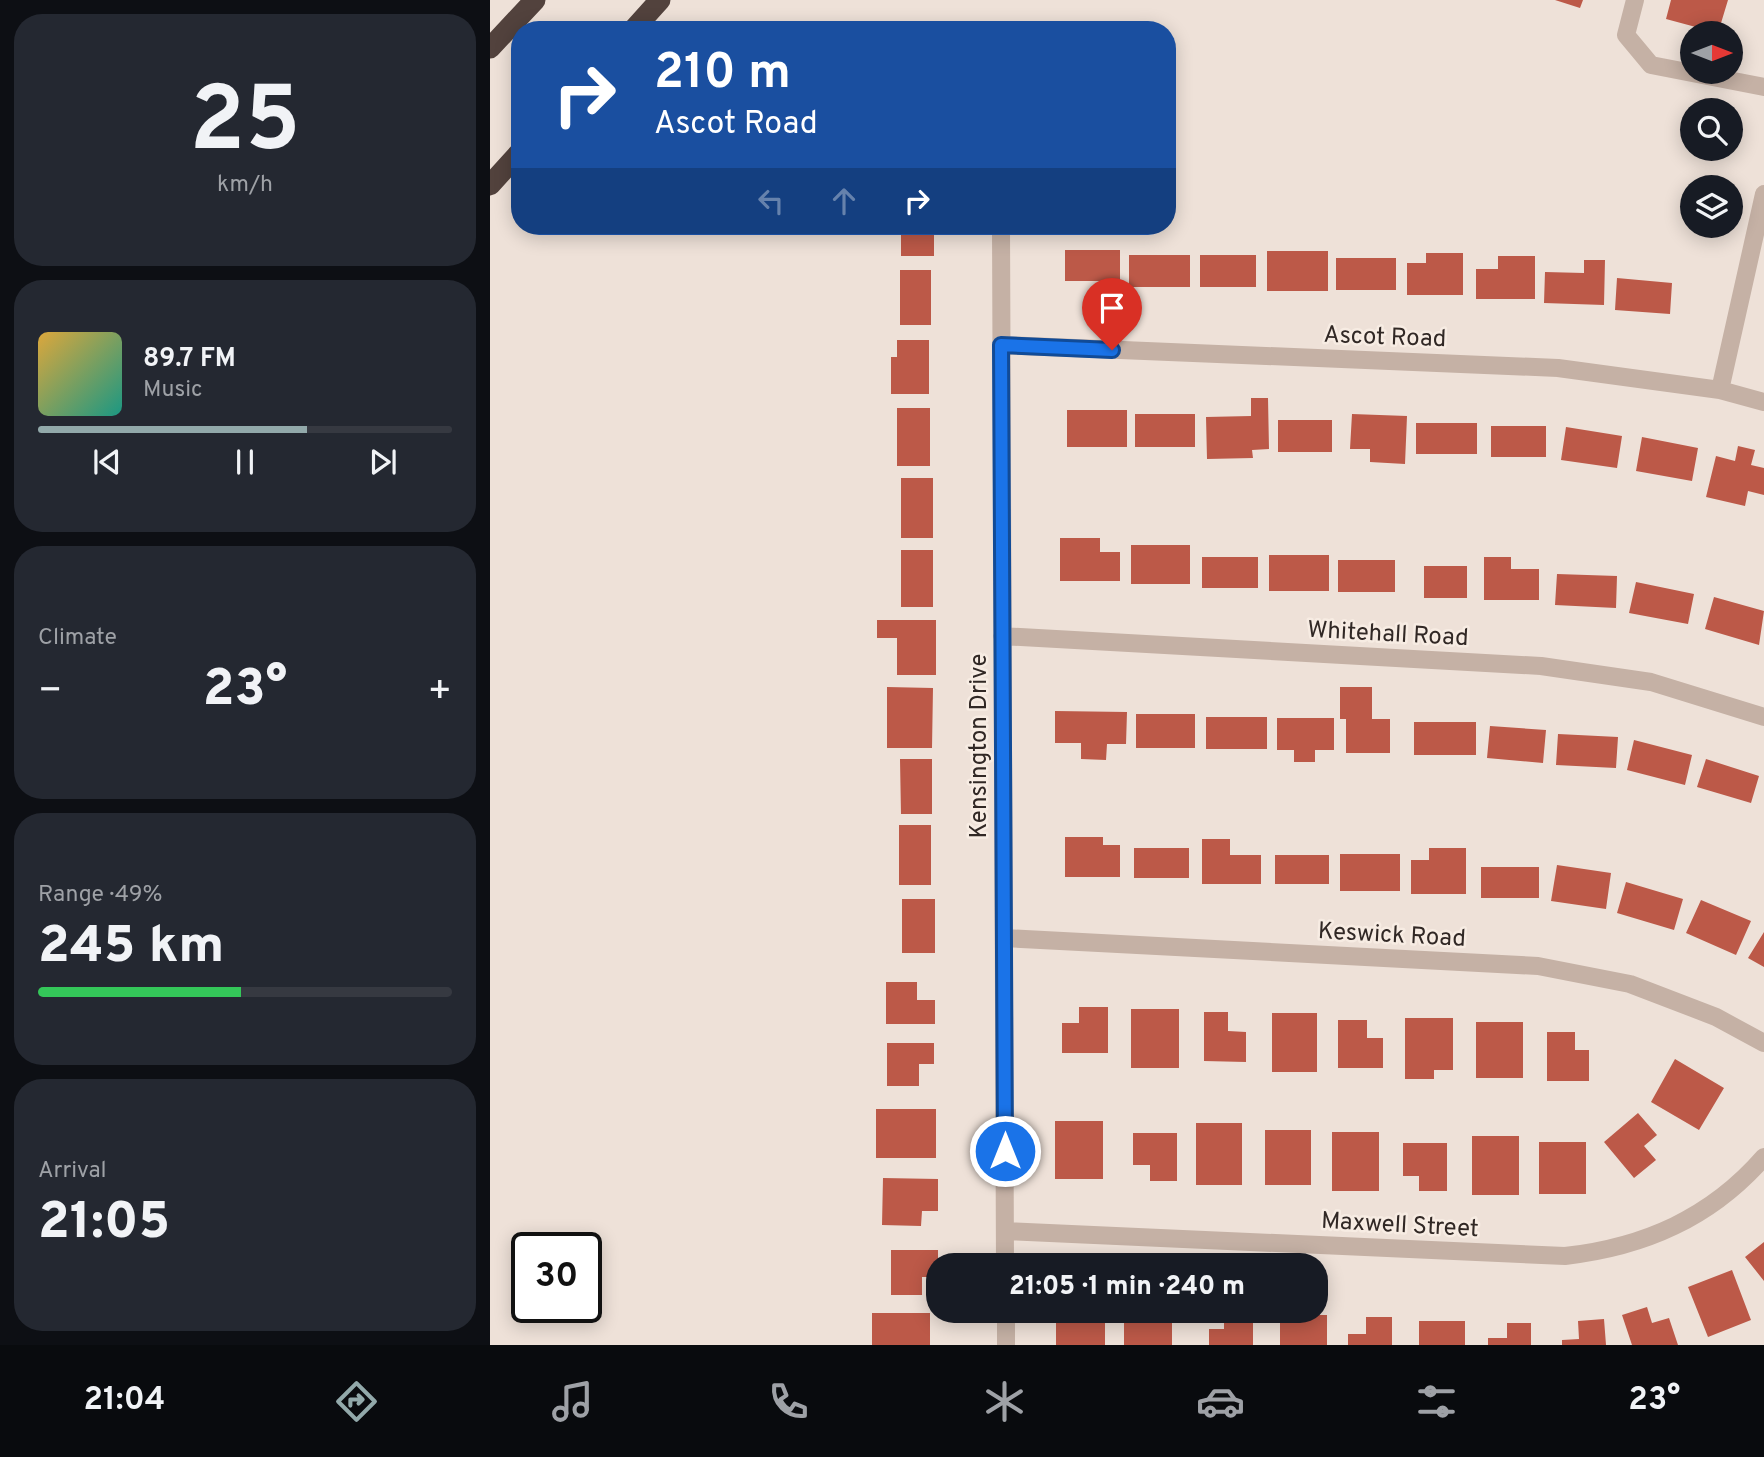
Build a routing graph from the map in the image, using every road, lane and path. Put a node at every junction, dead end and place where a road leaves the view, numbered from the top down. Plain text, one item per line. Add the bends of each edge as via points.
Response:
1 (535, 0) edge
2 (660, 0) edge
3 (1635, 0) edge
4 (515, 21) edge
5 (641, 21) edge
6 (511, 26) edge
7 (490, 48) edge
8 (1764, 87) edge
9 (511, 162) edge
10 (490, 184) edge
11 (1764, 194) edge
12 (1000, 235) edge
13 (1001, 345) junction
14 (1720, 390) junction
15 (1764, 402) edge
16 (1002, 636) junction
17 (1764, 717) edge
18 (1004, 938) junction
19 (1764, 1042) edge
20 (1764, 1157) edge
21 (1005, 1231) junction
22 (1005, 1253) edge
23 (1006, 1323) edge
24 (1006, 1345) edge

1 - 4 highway
2 - 5 highway
3 - 8 street via 1626,35 1651,65
6 - 7 highway
9 - 10 highway
11 - 14 street
12 - 13 street, Kensington Drive
13 - 14 street, Ascot Road via 1558,368
13 - 16 street, Kensington Drive
14 - 15 street, Ascot Road
16 - 17 street, Whitehall Road via 1541,666 1651,682
16 - 18 street, Kensington Drive
18 - 19 street, Keswick Road via 1538,966 1630,984 1716,1017
18 - 21 street, Kensington Drive
20 - 21 street, Maxwell Street via 1705,1211 1648,1239 1565,1256
21 - 22 street, Kensington Drive
23 - 24 street

